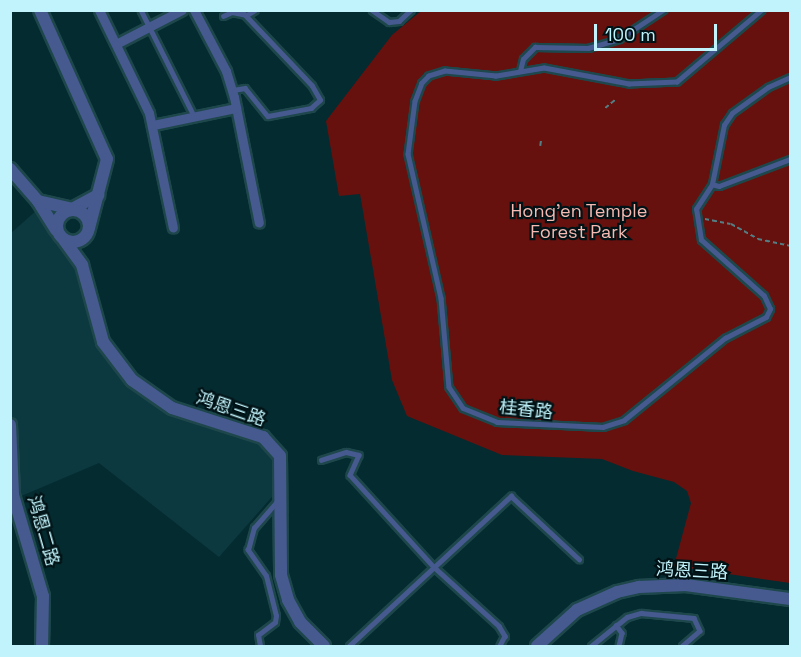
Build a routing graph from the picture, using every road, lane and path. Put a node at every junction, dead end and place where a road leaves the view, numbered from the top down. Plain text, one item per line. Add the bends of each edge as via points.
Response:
1 (40, 10) edge
2 (99, 10) edge
3 (141, 10) edge
4 (182, 10) edge
5 (194, 10) edge
6 (255, 10) edge
7 (372, 10) edge
8 (411, 10) edge
9 (663, 10) edge
10 (762, 10) edge
11 (241, 12) edge
12 (223, 16) dead end
13 (149, 27) junction
14 (116, 44) junction
15 (520, 71) junction
16 (790, 77) edge
17 (232, 90) junction
18 (615, 100) dead end
19 (236, 108) junction
20 (605, 108) dead end
21 (194, 116) junction
22 (153, 125) junction
23 (541, 139) dead end
24 (540, 146) dead end
25 (790, 159) edge
26 (10, 169) edge
27 (712, 184) junction
28 (98, 195) junction
29 (38, 201) junction
30 (72, 209) junction
31 (696, 217) junction
32 (259, 223) dead end
33 (173, 228) dead end
34 (88, 230) junction
35 (61, 236) junction
36 (790, 246) edge
37 (82, 265) junction
38 (10, 425) edge
39 (321, 460) dead end
40 (282, 496) junction
41 (579, 559) dead end
42 (434, 567) junction
43 (790, 599) edge
44 (616, 625) junction
45 (42, 646) edge
46 (260, 646) edge
47 (324, 646) edge
48 (349, 646) edge
49 (500, 646) edge
50 (537, 646) edge
51 (591, 646) edge
52 (619, 646) edge
53 (683, 646) edge

1 - 28 street via 102,141 107,159
2 - 14 street
3 - 13 lane
4 - 13 street
5 - 17 street
6 - 11 lane
7 - 8 lane via 390,22 399,21
9 - 15 lane via 619,39 588,48 535,47 523,59
10 - 15 lane, 桂香路 via 677,82 629,84 562,70
11 - 12 lane
11 - 17 lane via 312,86 320,100 311,108 268,116 245,88
13 - 14 street
13 - 21 lane
14 - 22 street
15 - 31 lane, 桂香路 via 485,76 445,71 429,76 418,91 408,133 419,211 443,310 449,387 463,408 497,422 603,427 624,420 724,338 766,317 770,309 764,296 702,240
16 - 27 lane via 768,87 732,113 724,125
17 - 19 street
18 - 20 path
19 - 21 street
19 - 32 street
21 - 22 street
22 - 33 street
23 - 24 path
25 - 27 lane via 719,186
26 - 29 street
27 - 31 lane via 696,209
28 - 30 street
28 - 34 street
29 - 30 street
29 - 35 street
30 - 34 street via 83,213
30 - 35 street via 59,217
31 - 36 path via 731,224 758,239
34 - 35 street via 80,241
34 - 37 street
35 - 37 street
37 - 40 street, 鸿恩三路 via 95,321 116,363 144,391 172,408 263,437 280,456
38 - 45 street, 鸿恩二路 via 13,495 43,596
39 - 42 lane via 346,452 359,455 350,475
40 - 46 lane via 254,528 248,550 266,576 276,616 275,622 258,635
40 - 47 street, 鸿恩三路 via 281,575 288,600 300,622
41 - 42 lane via 511,496
42 - 48 lane
42 - 49 lane via 499,626 505,636
43 - 50 street, 鸿恩三路 via 686,585 639,587 577,610
44 - 51 lane
44 - 52 lane via 622,633
44 - 53 lane via 641,614 694,618 700,631

